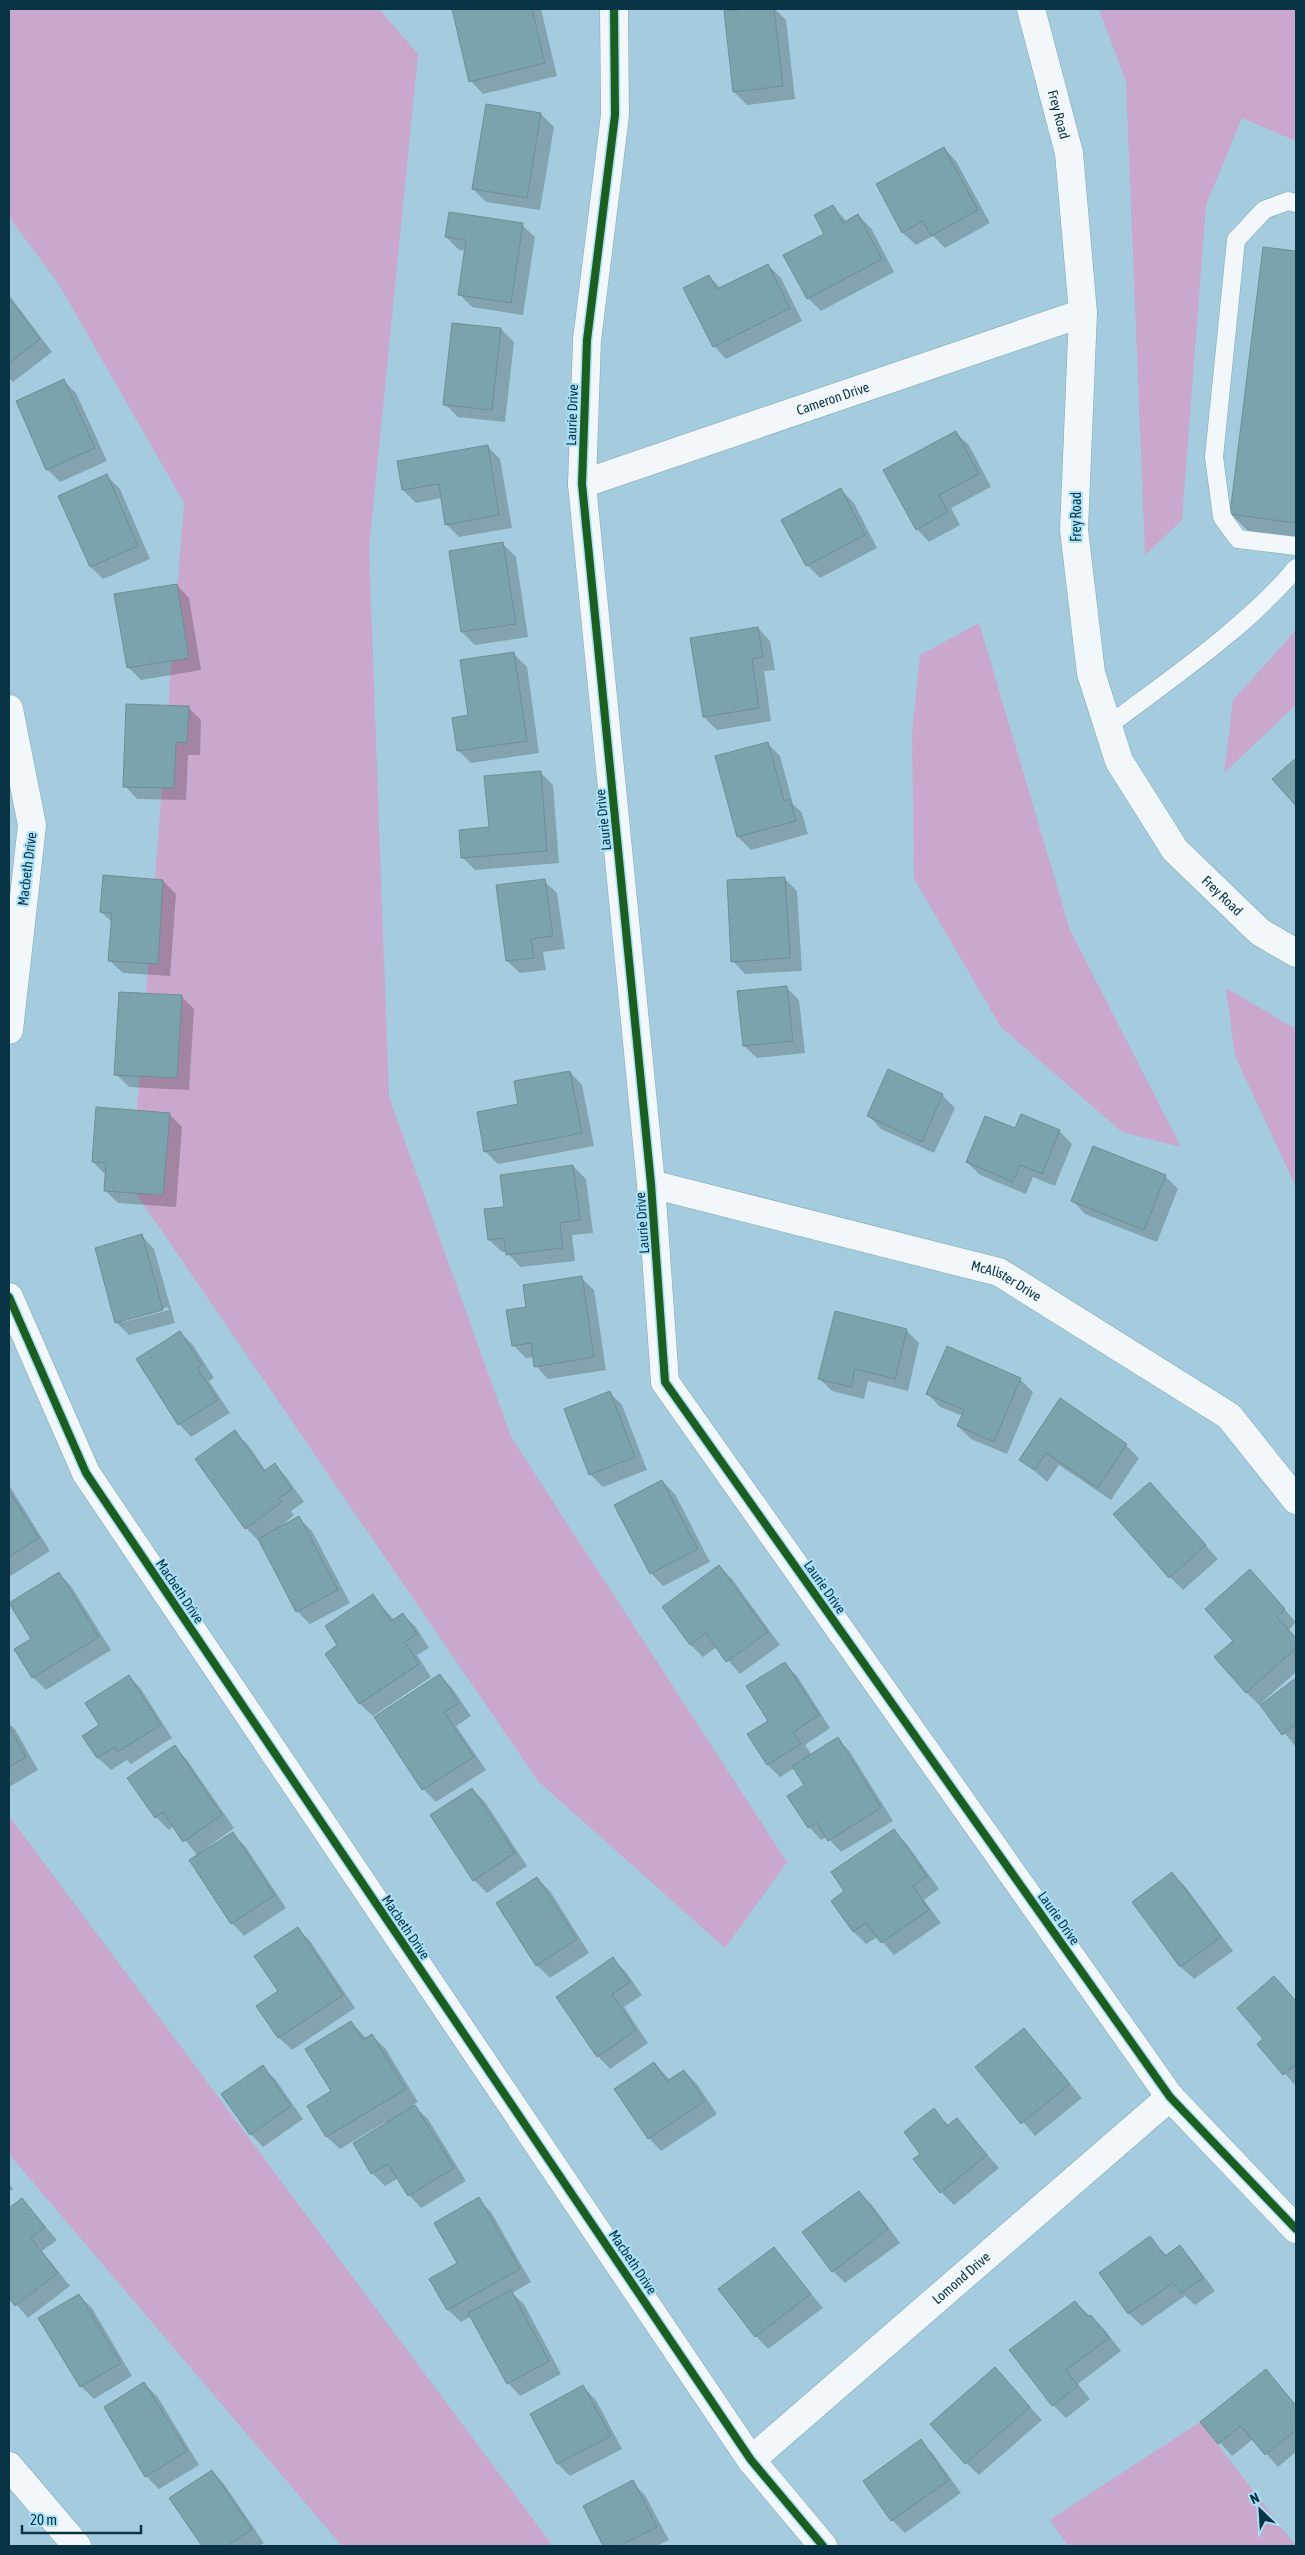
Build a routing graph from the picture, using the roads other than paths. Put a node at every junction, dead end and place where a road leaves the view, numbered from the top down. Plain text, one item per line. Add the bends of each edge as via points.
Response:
1 (614, 9) edge
2 (1031, 9) edge
3 (1296, 202) edge
4 (1083, 313) junction
5 (582, 484) junction
6 (1296, 546) edge
7 (1296, 568) edge
8 (9, 709) edge
9 (1108, 726) junction
10 (1296, 953) edge
11 (9, 1030) edge
12 (651, 1184) junction
13 (9, 1298) edge
14 (1296, 1500) edge
15 (1170, 2097) junction
16 (1296, 2229) edge
17 (751, 2460) junction
18 (9, 2466) edge
19 (77, 2546) edge
20 (823, 2546) edge

1 - 5 street, Laurie Drive via 615,115 587,340
2 - 4 street, Frey Road via 1069,152
3 - 6 lane via 1288,201 1264,210 1236,240 1214,457 1222,517 1238,539
4 - 5 street, Cameron Drive
4 - 9 street, Frey Road via 1074,530 1091,673
5 - 12 street, Laurie Drive
7 - 9 lane via 1277,590 1188,665
8 - 11 street, Macbeth Drive via 32,825
9 - 10 street, Frey Road via 1119,761 1175,850 1260,932
12 - 14 street, McAlister Drive via 999,1272 1229,1416
12 - 15 street, Laurie Drive via 665,1382
13 - 17 street, Macbeth Drive via 86,1473
15 - 16 street, Laurie Drive
15 - 17 street, Lomond Drive
17 - 20 street, Macbeth Drive
18 - 19 street

